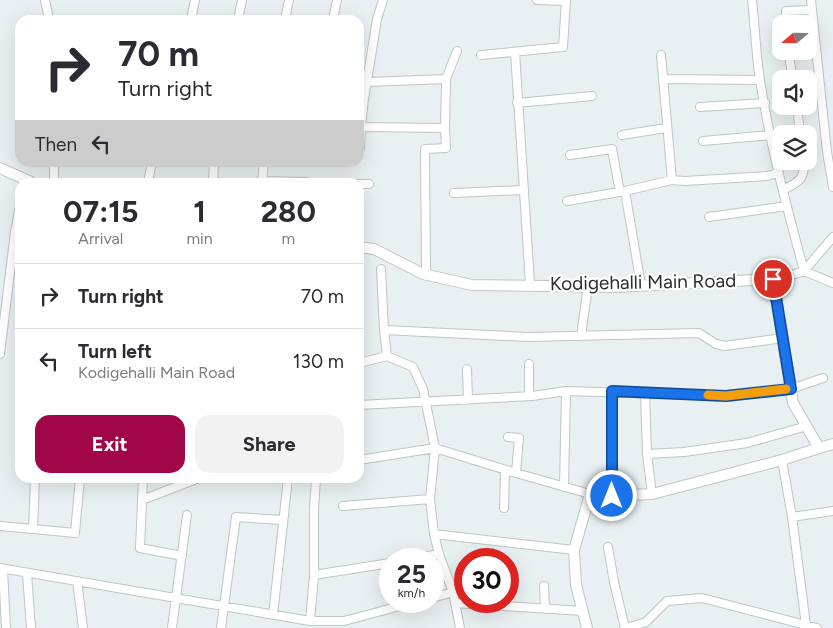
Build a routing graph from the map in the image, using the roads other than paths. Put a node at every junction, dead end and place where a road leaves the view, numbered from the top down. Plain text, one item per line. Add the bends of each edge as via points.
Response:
1 (45, 0) edge
2 (195, 0) edge
3 (242, 0) edge
4 (289, 0) edge
5 (337, 0) edge
6 (383, 0) edge
7 (537, 0) edge
8 (566, 0) edge
9 (752, 0) edge
10 (811, 0) edge
11 (812, 10) junction
12 (48, 15) edge
13 (192, 15) edge
14 (239, 15) edge
15 (286, 15) edge
16 (334, 15) edge
17 (786, 15) edge
18 (457, 51) dead end
19 (515, 52) junction
20 (481, 55) dead end
21 (661, 55) dead end
22 (663, 78) junction
23 (446, 79) junction
24 (760, 80) junction
25 (367, 82) junction
26 (364, 90) edge
27 (592, 96) dead end
28 (518, 103) junction
29 (764, 104) junction
30 (700, 107) dead end
31 (364, 127) edge
32 (445, 128) junction
33 (666, 128) junction
34 (622, 135) dead end
35 (771, 135) junction
36 (703, 141) dead end
37 (570, 155) dead end
38 (0, 168) edge
39 (805, 170) edge
40 (778, 173) junction
41 (21, 178) edge
42 (672, 180) junction
43 (364, 184) edge
44 (369, 184) dead end
45 (833, 187) edge
46 (523, 190) junction
47 (783, 190) junction
48 (623, 191) junction
49 (454, 193) dead end
50 (567, 201) dead end
51 (787, 206) junction
52 (709, 217) dead end
53 (15, 232) edge
54 (833, 237) edge
55 (364, 248) edge
56 (381, 269) dead end
57 (804, 271) junction
58 (426, 275) junction
59 (833, 283) edge
60 (530, 284) junction
61 (641, 285) junction
62 (588, 286) junction
63 (775, 292) junction
64 (384, 330) junction
65 (581, 336) junction
66 (783, 338) junction
67 (0, 354) edge
68 (387, 356) junction
69 (364, 362) edge
70 (529, 364) dead end
71 (468, 369) dead end
72 (823, 378) dead end
73 (791, 389) junction
74 (566, 391) junction
75 (612, 391) junction
76 (646, 392) junction
77 (529, 396) junction
78 (468, 400) junction
79 (426, 403) junction
80 (364, 405) edge
81 (807, 426) junction
82 (508, 437) dead end
83 (833, 444) edge
84 (435, 448) junction
85 (819, 448) junction
86 (647, 454) junction
87 (364, 459) edge
88 (782, 460) junction
89 (505, 470) junction
90 (516, 473) junction
91 (35, 483) edge
92 (80, 483) edge
93 (143, 483) edge
94 (186, 483) edge
95 (287, 483) edge
96 (316, 483) edge
97 (564, 487) junction
98 (590, 494) junction
99 (652, 494) junction
100 (612, 496) junction
101 (430, 499) junction
102 (142, 500) junction
103 (343, 506) dead end
104 (504, 508) dead end
105 (833, 511) edge
106 (187, 515) dead end
107 (792, 517) junction
108 (283, 520) junction
109 (0, 526) edge
110 (33, 529) junction
111 (434, 534) junction
112 (608, 547) dead end
113 (438, 548) edge
114 (574, 550) junction
115 (182, 556) junction
116 (379, 564) edge
117 (444, 568) edge
118 (2, 569) edge
119 (27, 574) junction
120 (314, 575) junction
121 (77, 581) junction
122 (544, 586) dead end
123 (453, 592) junction
124 (444, 595) edge
125 (178, 598) junction
126 (454, 598) edge
127 (223, 606) junction
128 (519, 606) edge
129 (544, 609) junction
130 (583, 611) junction
131 (379, 612) edge
132 (457, 613) edge
133 (273, 615) junction
134 (310, 621) junction
135 (806, 625) junction
136 (6, 628) edge
137 (31, 628) edge
138 (84, 628) edge
139 (172, 628) edge
140 (221, 628) edge
141 (460, 628) edge
142 (587, 628) edge
143 (626, 628) edge
144 (817, 628) edge

1 - 12 street
2 - 13 street
3 - 14 street
4 - 15 street
5 - 16 street
6 - 25 street
7 - 8 street
8 - 19 street via 563,47
9 - 24 street
10 - 11 street
11 - 17 street via 786,11
11 - 45 street
18 - 23 street
19 - 20 street
19 - 28 street
21 - 22 street
22 - 24 street
22 - 33 street
23 - 25 street
23 - 32 street
24 - 29 street
25 - 26 street
27 - 28 street
28 - 46 street
29 - 30 street
29 - 35 street
31 - 32 street
32 - 58 street via 446,148 425,150
33 - 34 street
33 - 42 street
35 - 36 street
35 - 40 street
37 - 48 street via 612,149
38 - 41 street
39 - 47 street via 799,181
40 - 42 street
40 - 47 street
42 - 48 street
43 - 44 street
46 - 49 street
46 - 60 street
47 - 51 street
48 - 50 street
48 - 61 street
51 - 52 street
51 - 57 street
53 - 67 street
54 - 57 street
55 - 58 street, Kodigehalli Main Road via 374,249
56 - 64 street
57 - 59 street
57 - 63 street via 792,275
58 - 60 street, Kodigehalli Main Road via 472,285
60 - 62 street, Kodigehalli Main Road
61 - 62 street, Kodigehalli Main Road
61 - 63 street, Kodigehalli Main Road via 773,279
62 - 65 street
63 - 66 street
64 - 65 street via 528,337
64 - 68 street
65 - 66 street via 699,333 725,346
66 - 73 street
68 - 69 street
68 - 79 street via 413,367
70 - 77 street
71 - 78 street
72 - 73 street
73 - 76 street via 726,396
73 - 81 street via 793,403
74 - 75 street
74 - 77 street
74 - 97 street
75 - 76 street
75 - 100 street
76 - 86 street
77 - 78 street
78 - 79 street
79 - 80 street
79 - 84 street
81 - 85 street
81 - 86 street via 747,443
82 - 90 street via 519,438
83 - 85 street
84 - 87 street
84 - 89 street
84 - 101 street
85 - 88 street
86 - 99 street
88 - 99 street
88 - 107 street
89 - 90 street
89 - 104 street
90 - 97 street
91 - 110 street
92 - 110 street via 75,534
93 - 102 street
94 - 102 street
95 - 108 street
96 - 120 street
97 - 98 street
98 - 100 street
98 - 114 street
99 - 100 street
101 - 103 street
101 - 111 street
102 - 115 street via 140,548
105 - 107 street
106 - 115 street
107 - 135 street
108 - 127 street via 236,517
108 - 133 street
109 - 110 street
111 - 113 street
111 - 114 street
112 - 143 street
114 - 130 street via 576,586
115 - 125 street
116 - 120 street
117 - 123 street
118 - 119 street
118 - 136 street
119 - 121 street
119 - 137 street
120 - 134 street
121 - 125 street
121 - 138 street
122 - 129 street
123 - 124 street
123 - 126 street
125 - 127 street
125 - 139 street
127 - 133 street
127 - 140 street
128 - 129 street
129 - 130 street
130 - 142 street
131 - 134 street via 344,621
132 - 141 street
133 - 134 street
135 - 143 street via 702,598 667,601 646,622
135 - 144 street

